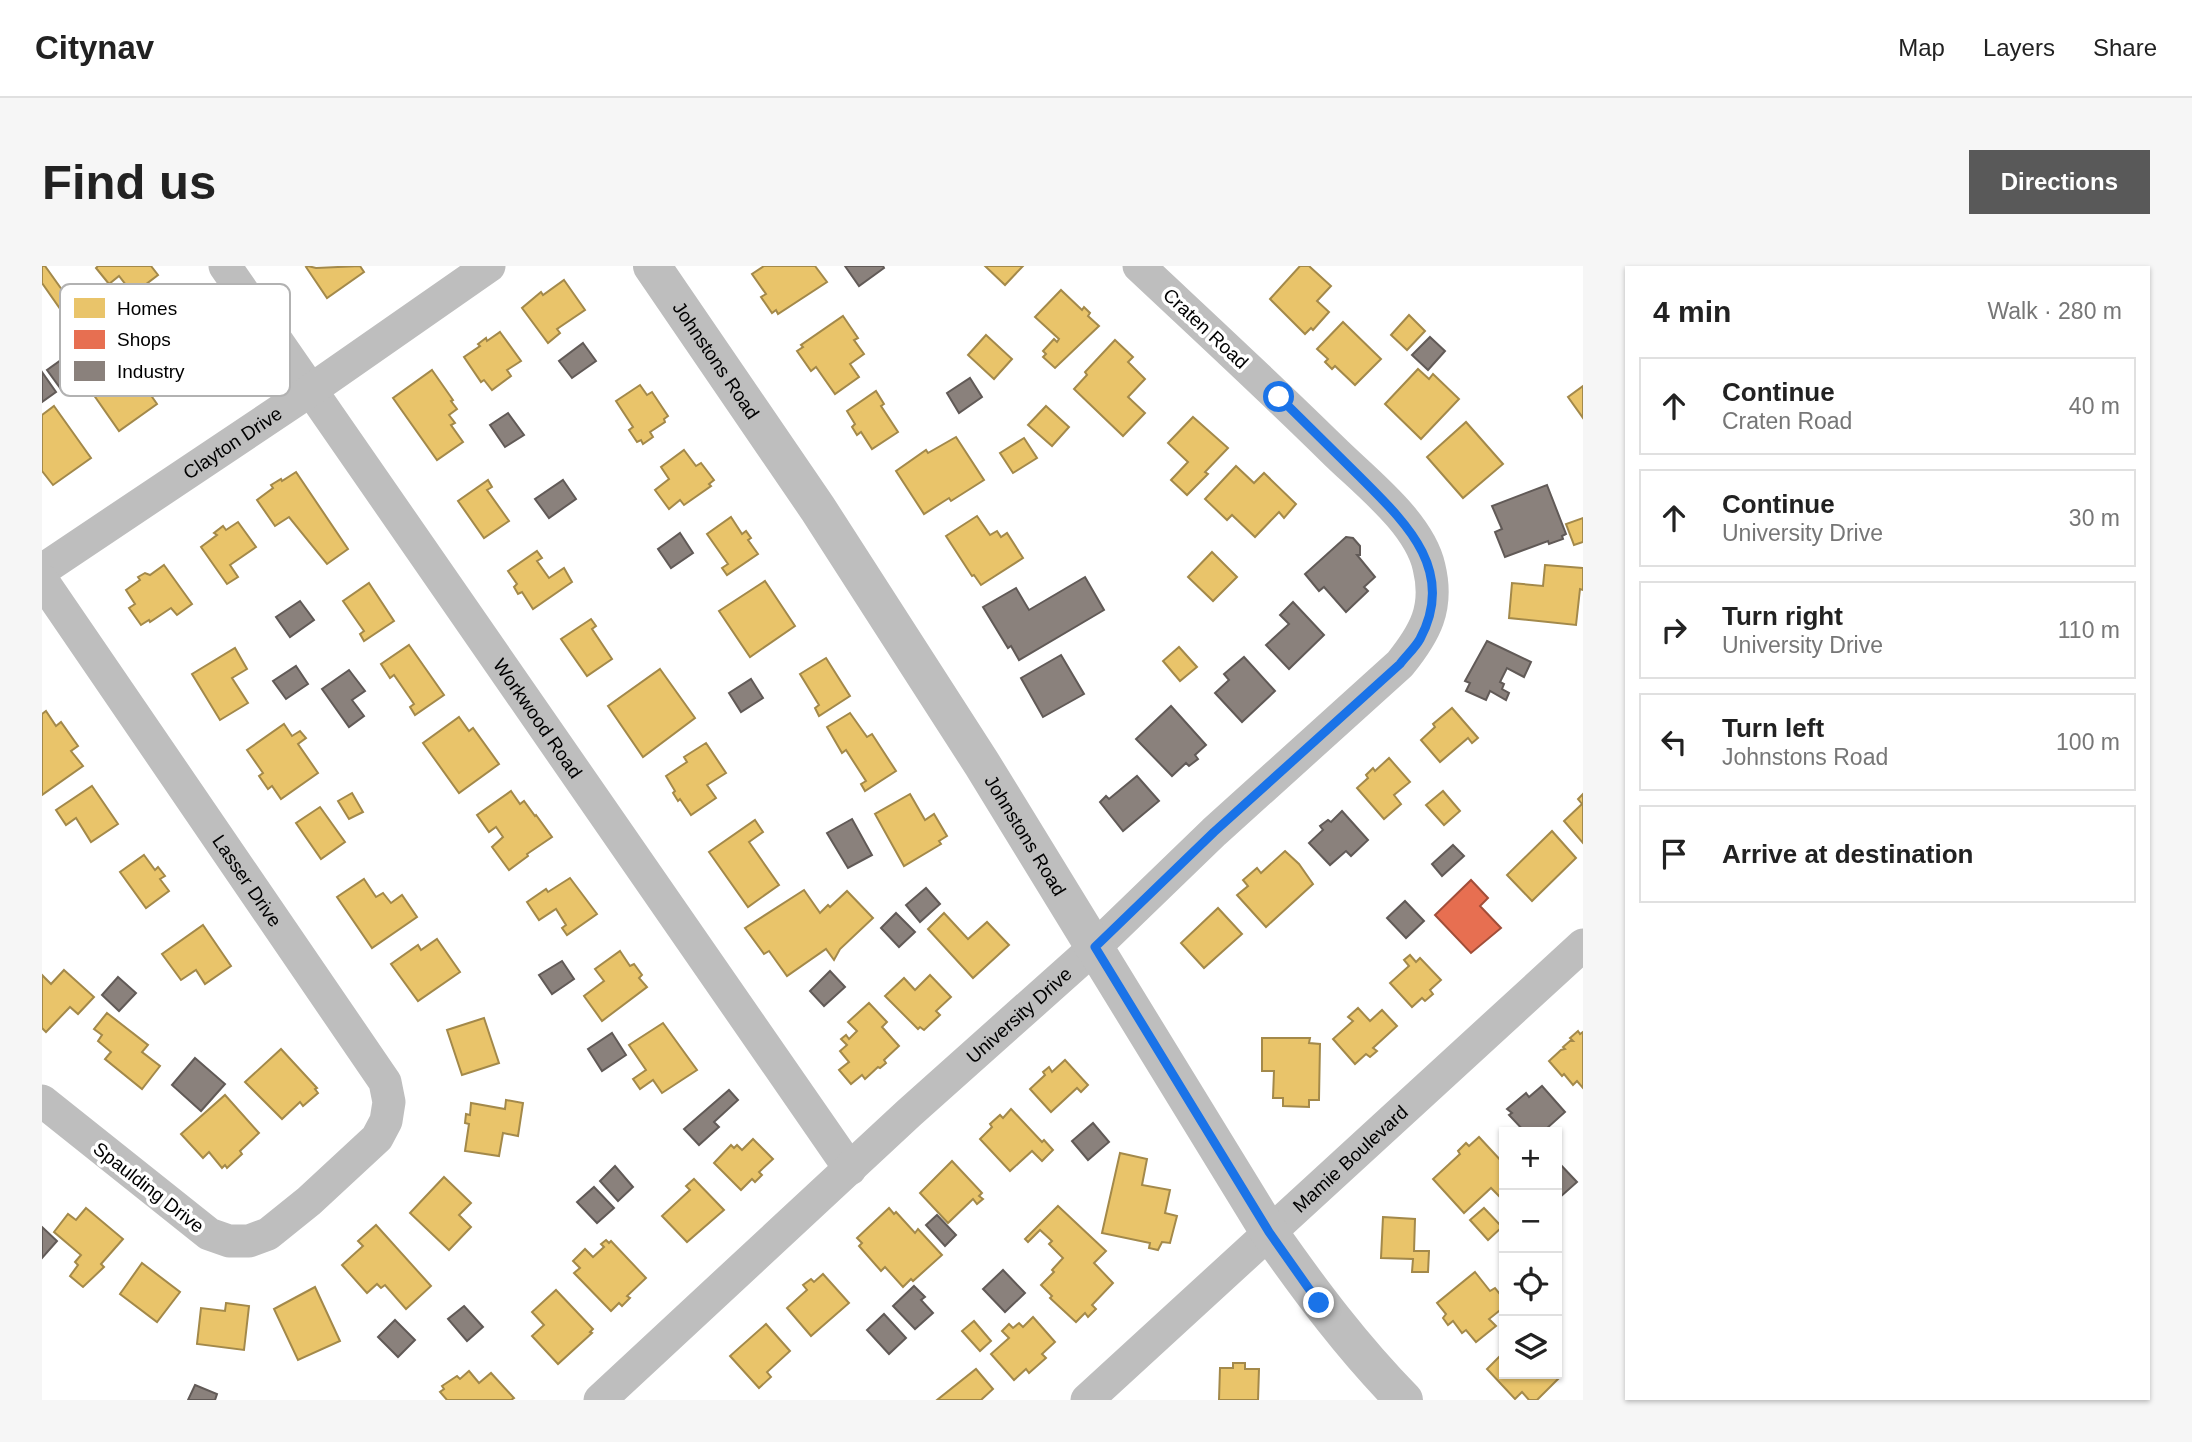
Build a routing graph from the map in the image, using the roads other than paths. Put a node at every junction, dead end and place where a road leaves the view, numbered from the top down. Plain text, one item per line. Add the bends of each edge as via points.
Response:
1 (225, 266) edge
2 (489, 266) edge
3 (652, 266) edge
4 (1139, 266) edge
5 (237, 284) edge
6 (290, 361) edge
7 (310, 390) junction
8 (1392, 508) joint
9 (42, 570) edge
10 (42, 580) edge
11 (1583, 945) edge
12 (1095, 947) junction
13 (42, 1101) edge
14 (850, 1169) junction
15 (331, 1180) joint
16 (1269, 1232) junction
17 (600, 1400) edge
18 (1087, 1400) edge
19 (1404, 1400) edge

1 - 5 street, Workwood Road
2 - 7 street, Clayton Drive
3 - 12 street, Johnstons Road via 826,520
4 - 8 street, Craten Road
6 - 7 street, Workwood Road
7 - 9 street, Clayton Drive
7 - 14 street, Workwood Road
8 - 12 street, University Drive via 1414,534 1429,566 1433,591 1419,640 1400,664
10 - 15 street, Lasser Drive via 385,1082 389,1102 382,1129
11 - 16 street, Mamie Boulevard
12 - 14 street, University Drive
12 - 16 street, Johnstons Road
13 - 15 street, Spaulding Drive via 209,1234 229,1241 249,1241 268,1234
14 - 17 street, University Drive
16 - 18 street, Mamie Boulevard
16 - 19 street, Johnstons Road via 1319,1303

